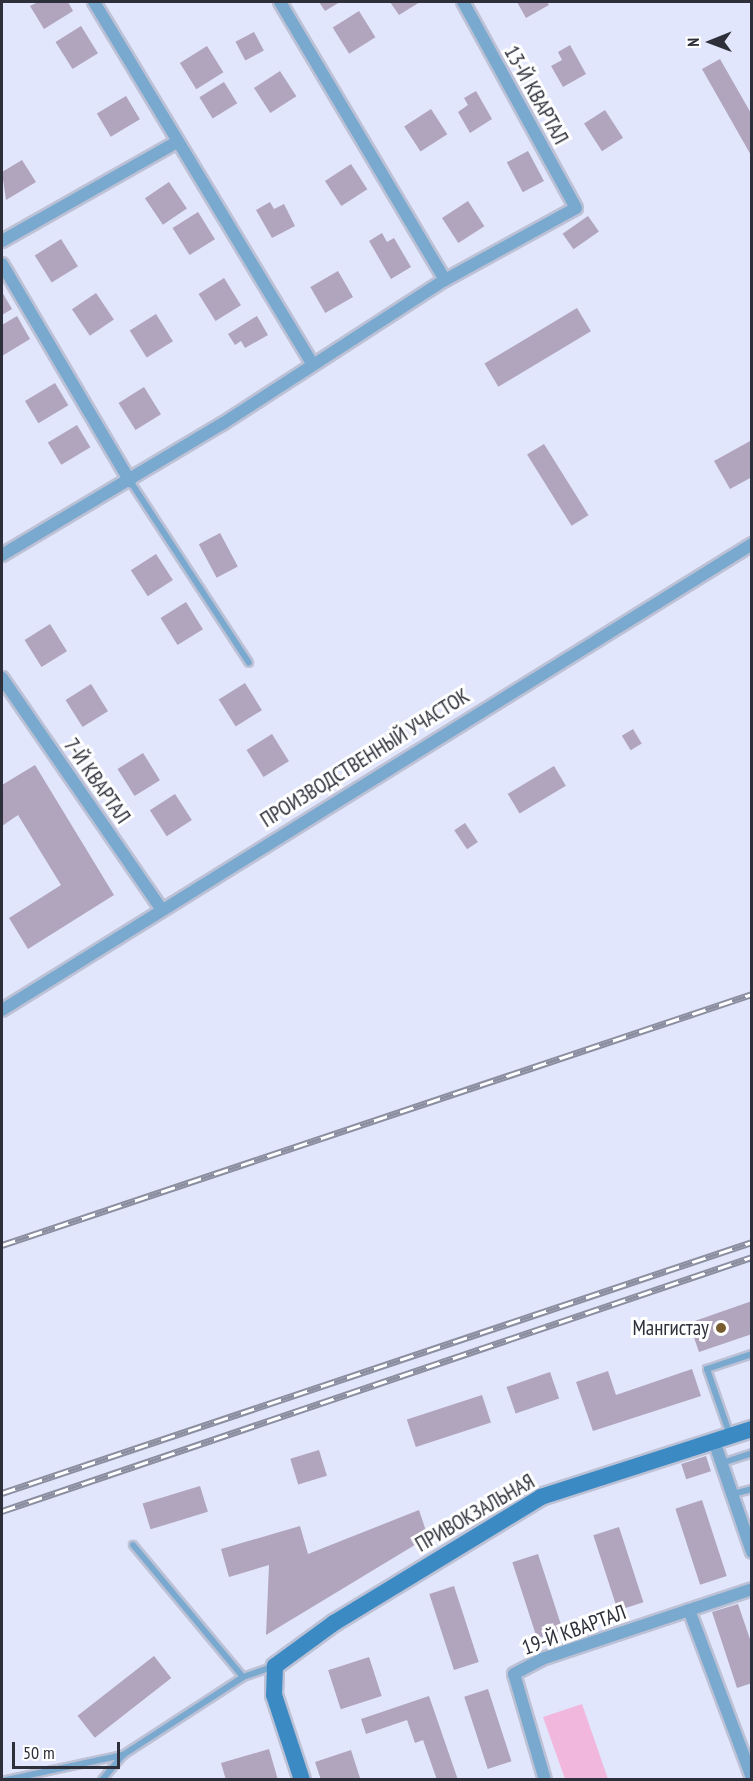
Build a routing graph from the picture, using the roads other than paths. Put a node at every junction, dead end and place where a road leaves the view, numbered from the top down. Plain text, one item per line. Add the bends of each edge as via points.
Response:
1 (94, 2) edge
2 (280, 2) edge
3 (463, 2) edge
4 (177, 142) junction
5 (2, 242) edge
6 (2, 264) edge
7 (446, 280) junction
8 (312, 364) junction
9 (130, 481) junction
10 (752, 544) edge
11 (2, 555) edge
12 (249, 663) dead end
13 (2, 678) edge
14 (160, 907) junction
15 (2, 1010) edge
16 (752, 1354) edge
17 (752, 1429) edge
18 (722, 1438) junction
19 (752, 1453) edge
20 (722, 1463) junction
21 (752, 1489) edge
22 (732, 1494) junction
23 (133, 1545) dead end
24 (752, 1552) edge
25 (752, 1589) edge
26 (689, 1610) junction
27 (276, 1666) junction
28 (243, 1677) junction
29 (123, 1755) junction
30 (752, 1778) edge
31 (6, 1779) edge
32 (102, 1779) edge
33 (302, 1779) edge
34 (545, 1779) edge

1 - 4 street
2 - 7 street
3 - 7 street, 13-Й КВАРТАЛ via 576,208
4 - 5 street
4 - 8 street
6 - 9 street
7 - 8 street
8 - 9 street
9 - 11 street
9 - 12 lane
10 - 14 street, ПРОИЗВОДСТВЕННЫЙ УЧАСТОК
13 - 14 street, 7-Й КВАРТАЛ
14 - 15 street, ПРОИЗВОДСТВЕННЫЙ УЧАСТОК
16 - 18 lane via 707,1369
17 - 18 street, ПРИВОКЗАЛЬНАЯ
18 - 20 street
18 - 27 street, ПРИВОКЗАЛЬНАЯ via 541,1497 334,1623
19 - 20 lane
20 - 22 street
21 - 22 lane
22 - 24 street
23 - 28 lane
25 - 26 street, 19-Й КВАРТАЛ
26 - 30 street
26 - 34 street, 19-Й КВАРТАЛ via 542,1659 514,1674
27 - 28 lane
27 - 33 street via 274,1695
28 - 29 lane
29 - 31 lane
29 - 32 lane

